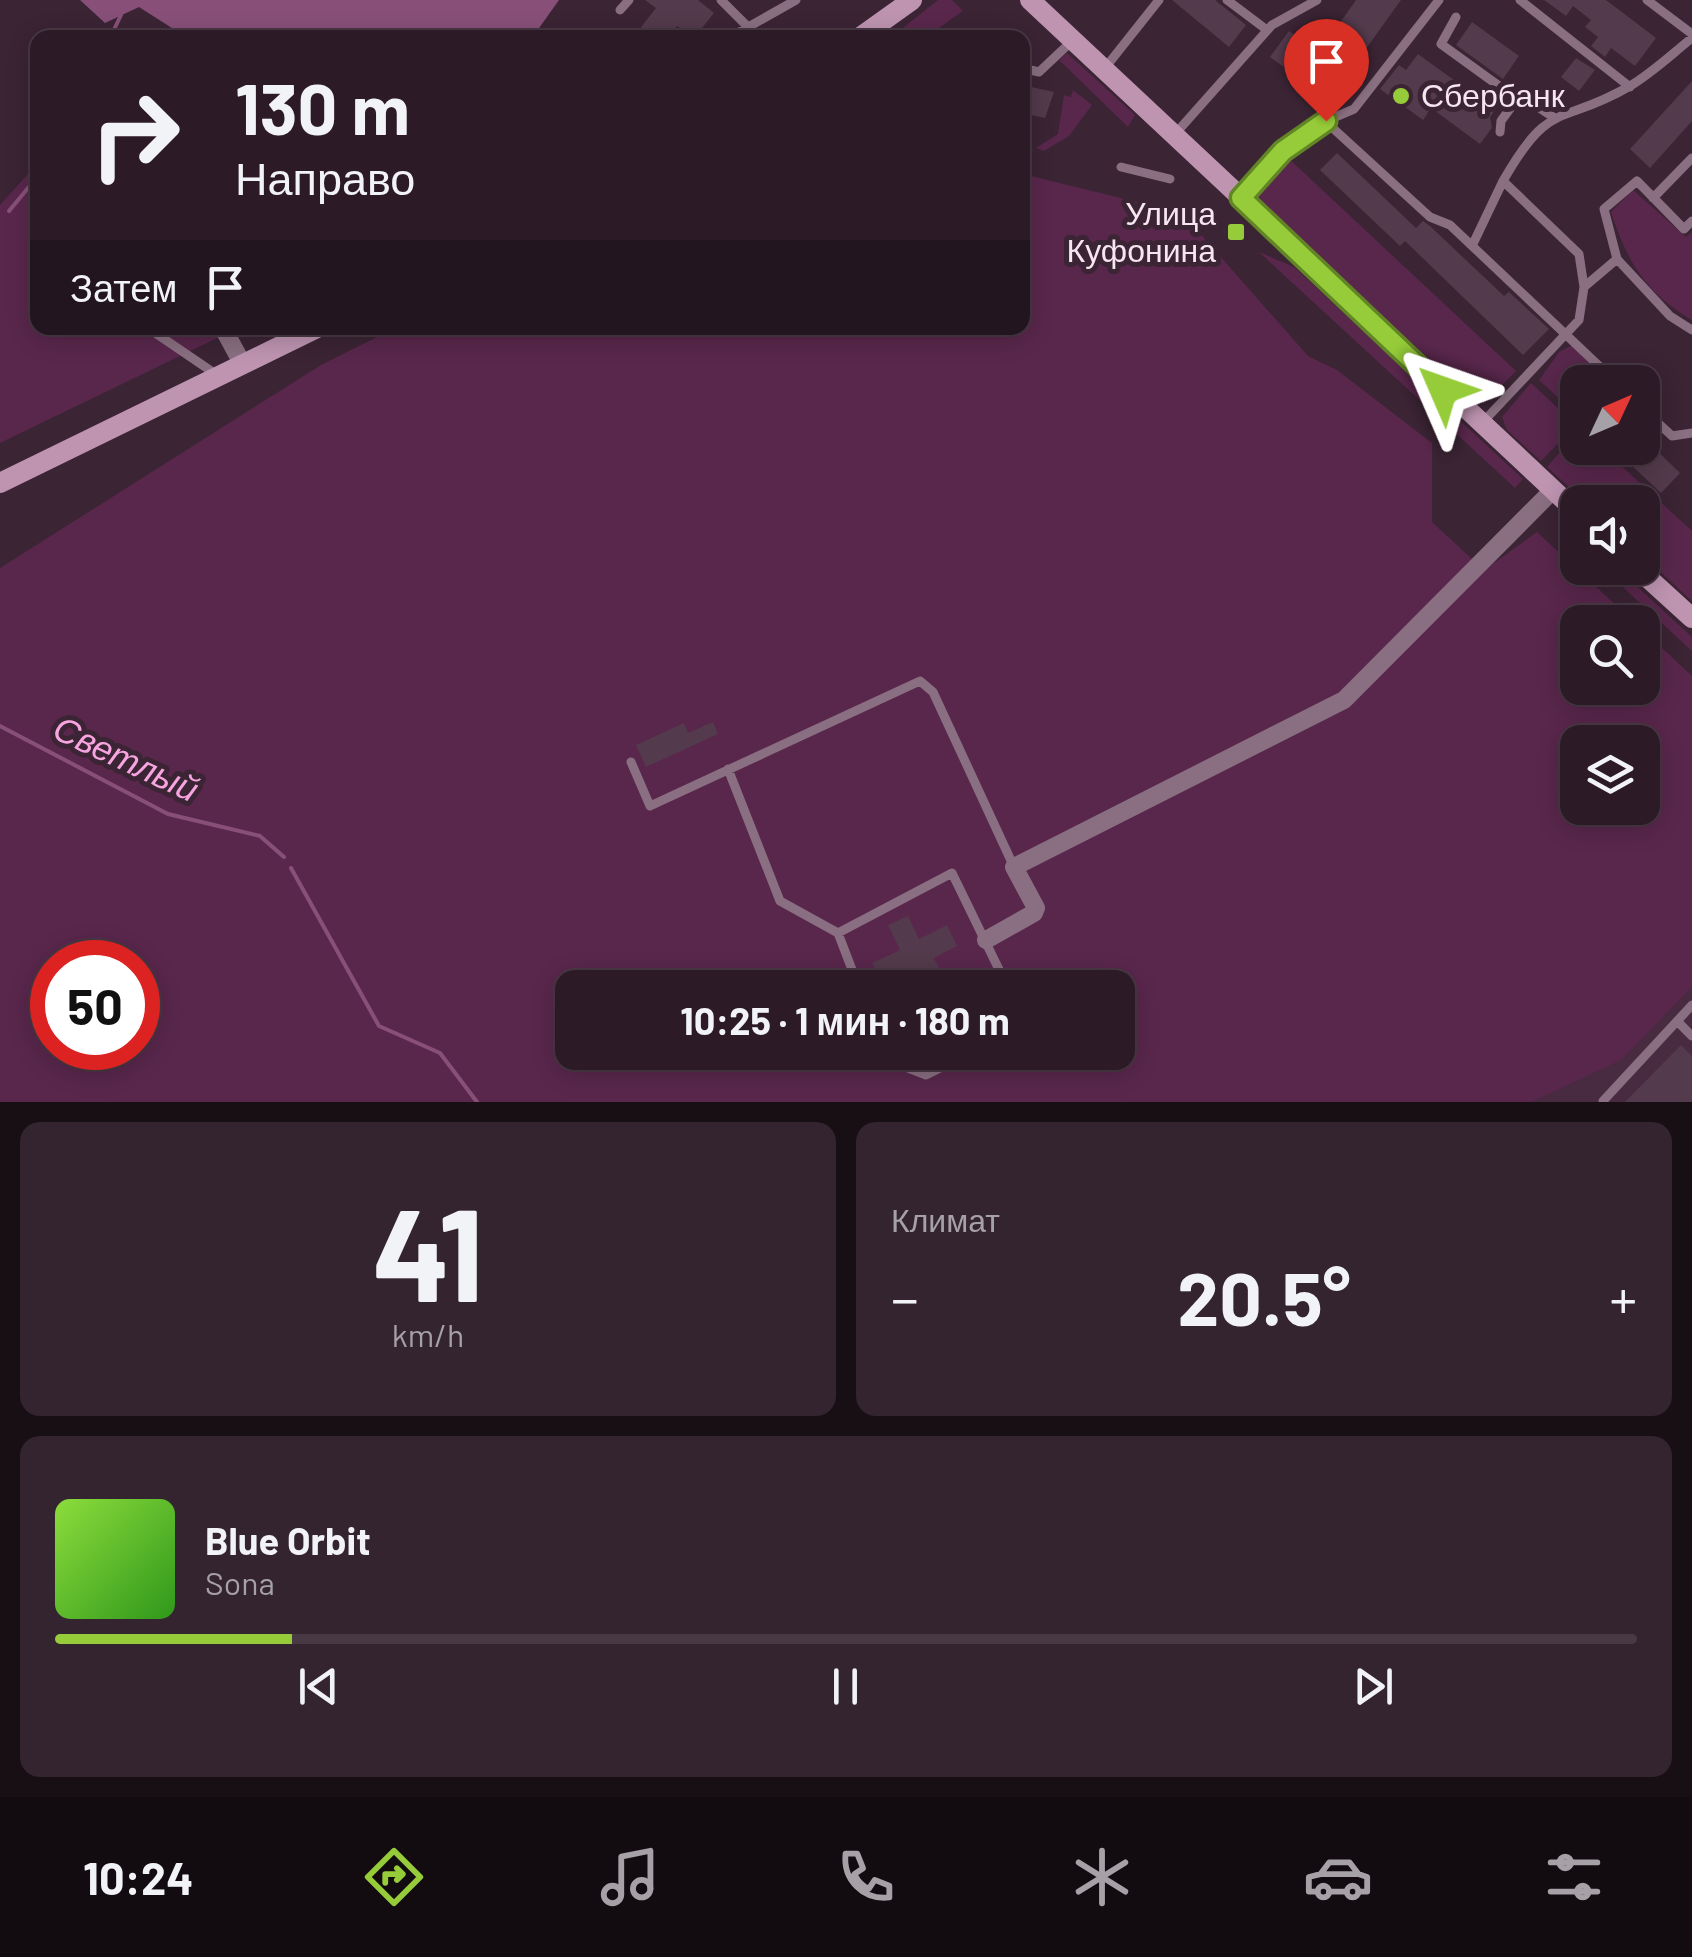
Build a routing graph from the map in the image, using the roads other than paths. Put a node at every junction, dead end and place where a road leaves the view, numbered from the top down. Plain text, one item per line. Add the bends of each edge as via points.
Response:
1 (629, 0) edge
2 (721, 0) edge
3 (796, 0) edge
4 (912, 0) edge
5 (1030, 0) edge
6 (1159, 0) edge
7 (1227, 0) edge
8 (1317, 0) edge
9 (1440, 0) edge
10 (1520, 0) edge
11 (1647, 0) edge
12 (620, 10) dead end
13 (1456, 17) dead end
14 (748, 27) junction
15 (743, 30) edge
16 (879, 30) edge
17 (1266, 30) junction
18 (1692, 36) edge
19 (1072, 40) junction
20 (1030, 70) edge
21 (1104, 70) junction
22 (1630, 86) junction
23 (1517, 99) junction
24 (1553, 118) junction
25 (1326, 121) junction
26 (1500, 132) dead end
27 (1174, 135) junction
28 (1692, 158) edge
29 (1121, 166) dead end
30 (1170, 180) dead end
31 (1503, 180) junction
32 (1241, 198) junction
33 (1653, 198) junction
34 (1692, 221) edge
35 (1472, 246) junction
36 (1617, 260) junction
37 (1584, 287) junction
38 (1692, 330) edge
39 (158, 335) edge
40 (227, 335) edge
41 (300, 335) edge
42 (1565, 335) junction
43 (242, 362) junction
44 (1598, 365) edge
45 (217, 375) junction
46 (1481, 425) junction
47 (1660, 425) edge
48 (1692, 433) edge
49 (0, 483) edge
50 (1553, 490) junction
51 (1560, 496) edge
52 (1656, 585) edge
53 (1692, 618) edge
54 (631, 762) dead end
55 (728, 769) junction
56 (1014, 867) junction
57 (838, 933) junction
58 (986, 940) junction
59 (852, 970) edge
60 (1000, 970) edge
61 (1692, 1005) edge
62 (1677, 1021) junction
63 (1692, 1036) edge
64 (1603, 1102) edge

1 - 12 lane
2 - 14 lane
3 - 14 lane
4 - 16 main road
5 - 19 main road
6 - 21 lane
7 - 17 lane
8 - 17 lane
9 - 25 lane via 1354,109
10 - 22 lane
11 - 18 lane
13 - 23 lane via 1441,44
14 - 15 lane
17 - 27 lane
18 - 22 lane
19 - 20 lane via 1038,72
19 - 21 main road
21 - 27 main road
22 - 24 lane
23 - 24 lane via 1530,100
23 - 26 lane
24 - 31 lane via 1528,138
25 - 32 lane via 1283,151
25 - 35 lane via 1430,217
27 - 32 main road
28 - 33 lane
29 - 30 lane
31 - 35 lane
31 - 37 lane via 1579,254
32 - 46 main road
33 - 34 lane via 1684,229
33 - 36 lane via 1636,181 1604,210
35 - 42 lane
36 - 37 lane
36 - 38 lane
37 - 42 lane via 1579,320
39 - 45 lane
40 - 43 street
41 - 43 main road
42 - 44 lane
42 - 46 lane
43 - 45 main road
45 - 49 main road
46 - 50 main road
47 - 48 lane via 1672,436
50 - 51 main road
50 - 56 street via 1344,700
52 - 53 main road
54 - 55 lane via 650,806
55 - 56 lane via 920,681 933,692
55 - 57 lane via 780,901
56 - 58 street via 1036,908
57 - 58 lane via 952,874
57 - 59 lane
58 - 60 lane
61 - 62 lane
62 - 63 lane
62 - 64 lane

